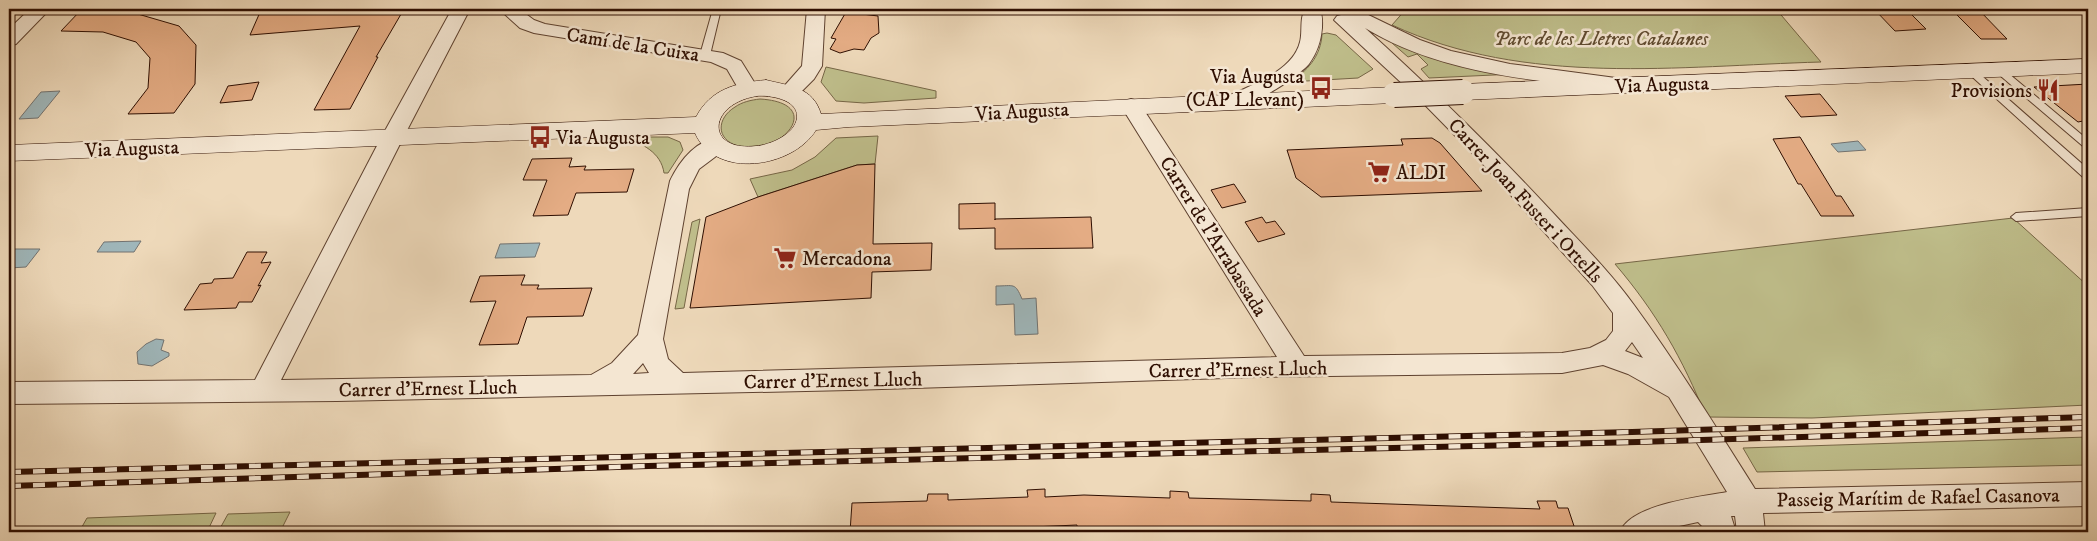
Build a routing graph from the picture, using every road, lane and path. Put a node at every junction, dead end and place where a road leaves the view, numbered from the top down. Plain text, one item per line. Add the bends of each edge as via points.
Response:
1 (41, 9) edge
2 (461, 9) edge
3 (508, 9) edge
4 (717, 9) edge
5 (816, 9) edge
6 (1311, 11) edge
7 (1351, 14) edge
8 (9, 40) edge
9 (705, 55) junction
10 (2088, 66) edge
11 (1999, 70) junction
12 (1971, 71) junction
13 (1623, 85) junction
14 (749, 90) junction
15 (789, 92) junction
16 (1236, 101) junction
17 (1131, 106) junction
18 (809, 123) junction
19 (710, 135) junction
20 (392, 138) junction
21 (2088, 145) edge
22 (9, 153) edge
23 (2088, 175) edge
24 (2088, 212) edge
25 (2016, 217) dead end
26 (1625, 311) junction
27 (650, 339) junction
28 (1600, 354) junction
29 (1297, 367) junction
30 (676, 382) junction
31 (596, 384) junction
32 (262, 391) junction
33 (9, 393) edge
34 (1685, 400) junction
35 (2088, 494) edge
36 (1748, 501) junction
37 (1702, 508) junction
38 (1634, 532) edge
39 (1722, 532) edge
40 (1751, 532) edge

1 - 8 street
2 - 20 street
3 - 9 street, Camí de la Cuixa via 527,24 541,29
4 - 9 lane
5 - 15 street via 812,66
6 - 7 street via 1330,21
6 - 16 street, Via Augusta via 1311,42 1302,60 1274,81
7 - 13 street via 1408,42 1457,58 1499,68
7 - 26 street, Carrer Joan Fuster i Ortells via 1488,156 1597,275
9 - 14 street, Camí de la Cuixa via 734,65
10 - 11 main road, Via Augusta
11 - 12 main road, Via Augusta
11 - 21 lane
12 - 13 main road, Via Augusta
12 - 23 lane
13 - 16 main road, Via Augusta, bridge
14 - 15 main road via 766,88
14 - 19 main road via 722,101 714,108
15 - 18 main road via 805,102
16 - 17 main road, Via Augusta
17 - 18 main road, Via Augusta
17 - 29 street, Carrer de l'Arrabassada
18 - 19 main road via 793,142 764,154 738,155 725,151
19 - 20 main road, Via Augusta
19 - 27 street via 685,171 678,189
20 - 22 main road, Via Augusta
20 - 32 street
24 - 25 lane
26 - 28 street, Carrer d'Ernest Lluch via 1625,330 1615,348
26 - 34 street, Carrer Joan Fuster i Ortells
27 - 30 street via 656,364
27 - 31 street via 621,370
28 - 29 street, Carrer d'Ernest Lluch via 1587,360 1562,363
28 - 34 street, Carrer Joan Fuster i Ortells via 1637,365 1654,374
29 - 30 street, Carrer d'Ernest Lluch
30 - 31 street, Carrer d'Ernest Lluch
31 - 32 street, Carrer d'Ernest Lluch
32 - 33 street, Carrer d'Ernest Lluch
34 - 36 street, Carrer Joan Fuster i Ortells
35 - 36 street, Passeig Marítim de Rafael Casanova
36 - 37 street, Passeig Marítim de Rafael Casanova
36 - 40 street, Passeig Marítim de Rafael Casanova
37 - 38 street, Passeig Marítim de Rafael Casanova via 1665,516
37 - 39 street via 1720,524

